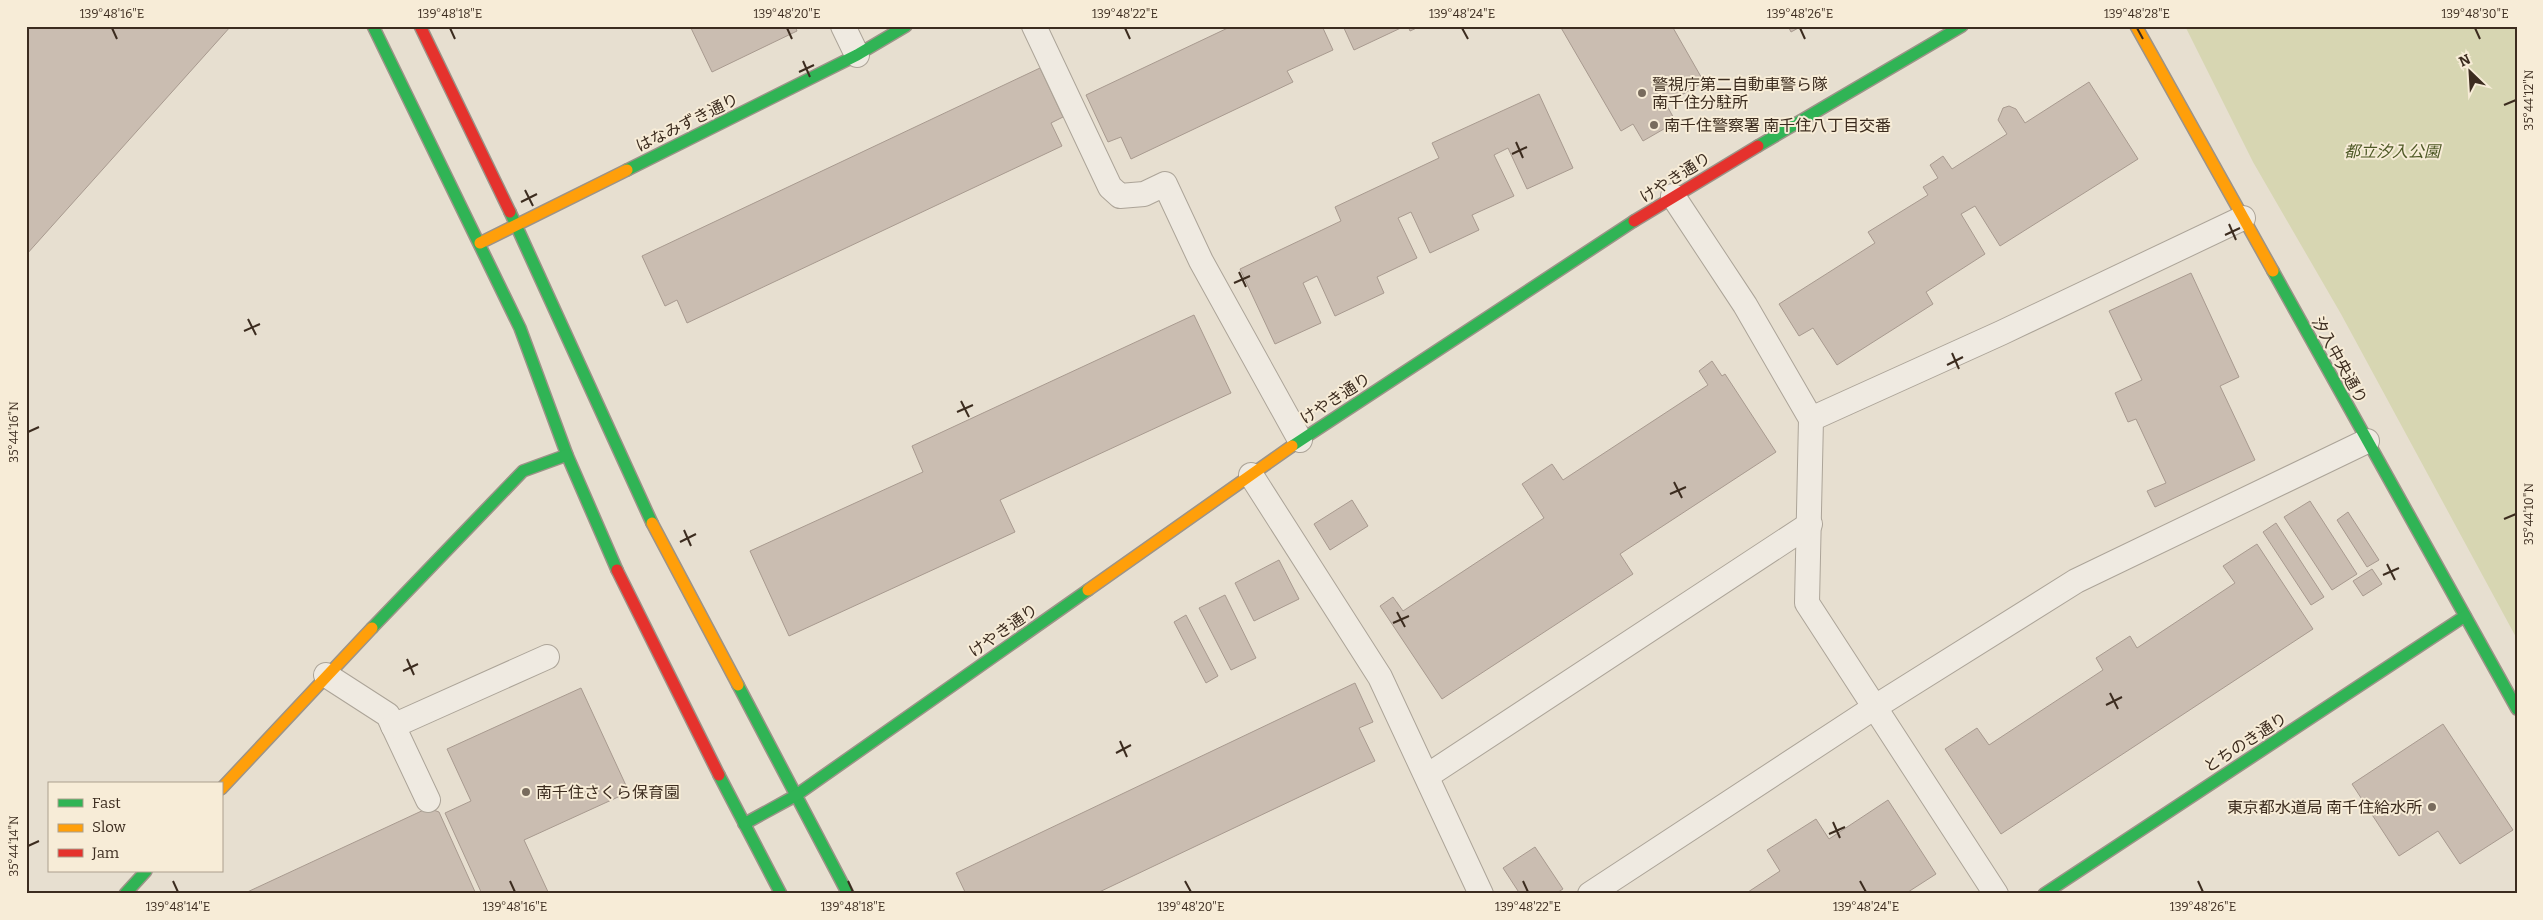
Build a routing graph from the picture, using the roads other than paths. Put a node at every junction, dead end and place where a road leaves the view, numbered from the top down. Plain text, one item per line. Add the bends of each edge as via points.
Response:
1 (373, 26) edge
2 (420, 26) edge
3 (843, 26) edge
4 (906, 26) edge
5 (1034, 26) edge
6 (1962, 26) edge
7 (2136, 26) edge
8 (857, 55) junction
9 (1673, 196) junction
10 (2243, 218) junction
11 (516, 224) junction
12 (480, 243) junction
13 (1812, 419) junction
14 (1300, 440) junction
15 (2368, 441) junction
16 (567, 454) junction
17 (1251, 475) junction
18 (1810, 524) junction
19 (2465, 616) junction
20 (547, 657) dead end
21 (326, 675) junction
22 (1875, 708) junction
23 (2517, 709) edge
24 (393, 726) junction
25 (1426, 776) junction
26 (222, 788) edge
27 (795, 796) junction
28 (428, 800) dead end
29 (744, 824) junction
30 (145, 872) edge
31 (126, 894) edge
32 (781, 894) edge
33 (848, 894) edge
34 (1481, 894) edge
35 (1590, 894) edge
36 (1996, 894) edge
37 (2044, 894) edge

1 - 12 street
2 - 11 street
3 - 8 lane
4 - 8 street, はなみずき通り
5 - 14 lane via 1110,186 1120,196 1144,194 1165,184 1201,261
6 - 9 street, けやき通り
7 - 10 street, 汐入中央通り
8 - 11 street, はなみずき通り
9 - 13 lane via 1745,305
9 - 14 street, けやき通り
10 - 13 lane
10 - 15 street, 汐入中央通り
11 - 12 street, はなみずき通り
11 - 27 street via 652,523
12 - 16 street via 520,328
13 - 18 lane
14 - 17 street, けやき通り
15 - 19 street, 汐入中央通り
15 - 22 lane via 2076,581
16 - 21 street via 524,471
16 - 29 street via 602,540
17 - 25 lane via 1380,677
17 - 27 street, けやき通り
18 - 22 lane via 1807,603
18 - 25 lane
19 - 23 street, 汐入中央通り
19 - 37 street, とちのき通り
20 - 24 lane
21 - 24 lane via 388,715
21 - 26 street
22 - 35 lane
22 - 36 lane
24 - 28 lane
25 - 34 lane
27 - 29 street, けやき通り
27 - 33 street
29 - 32 street
30 - 31 street

